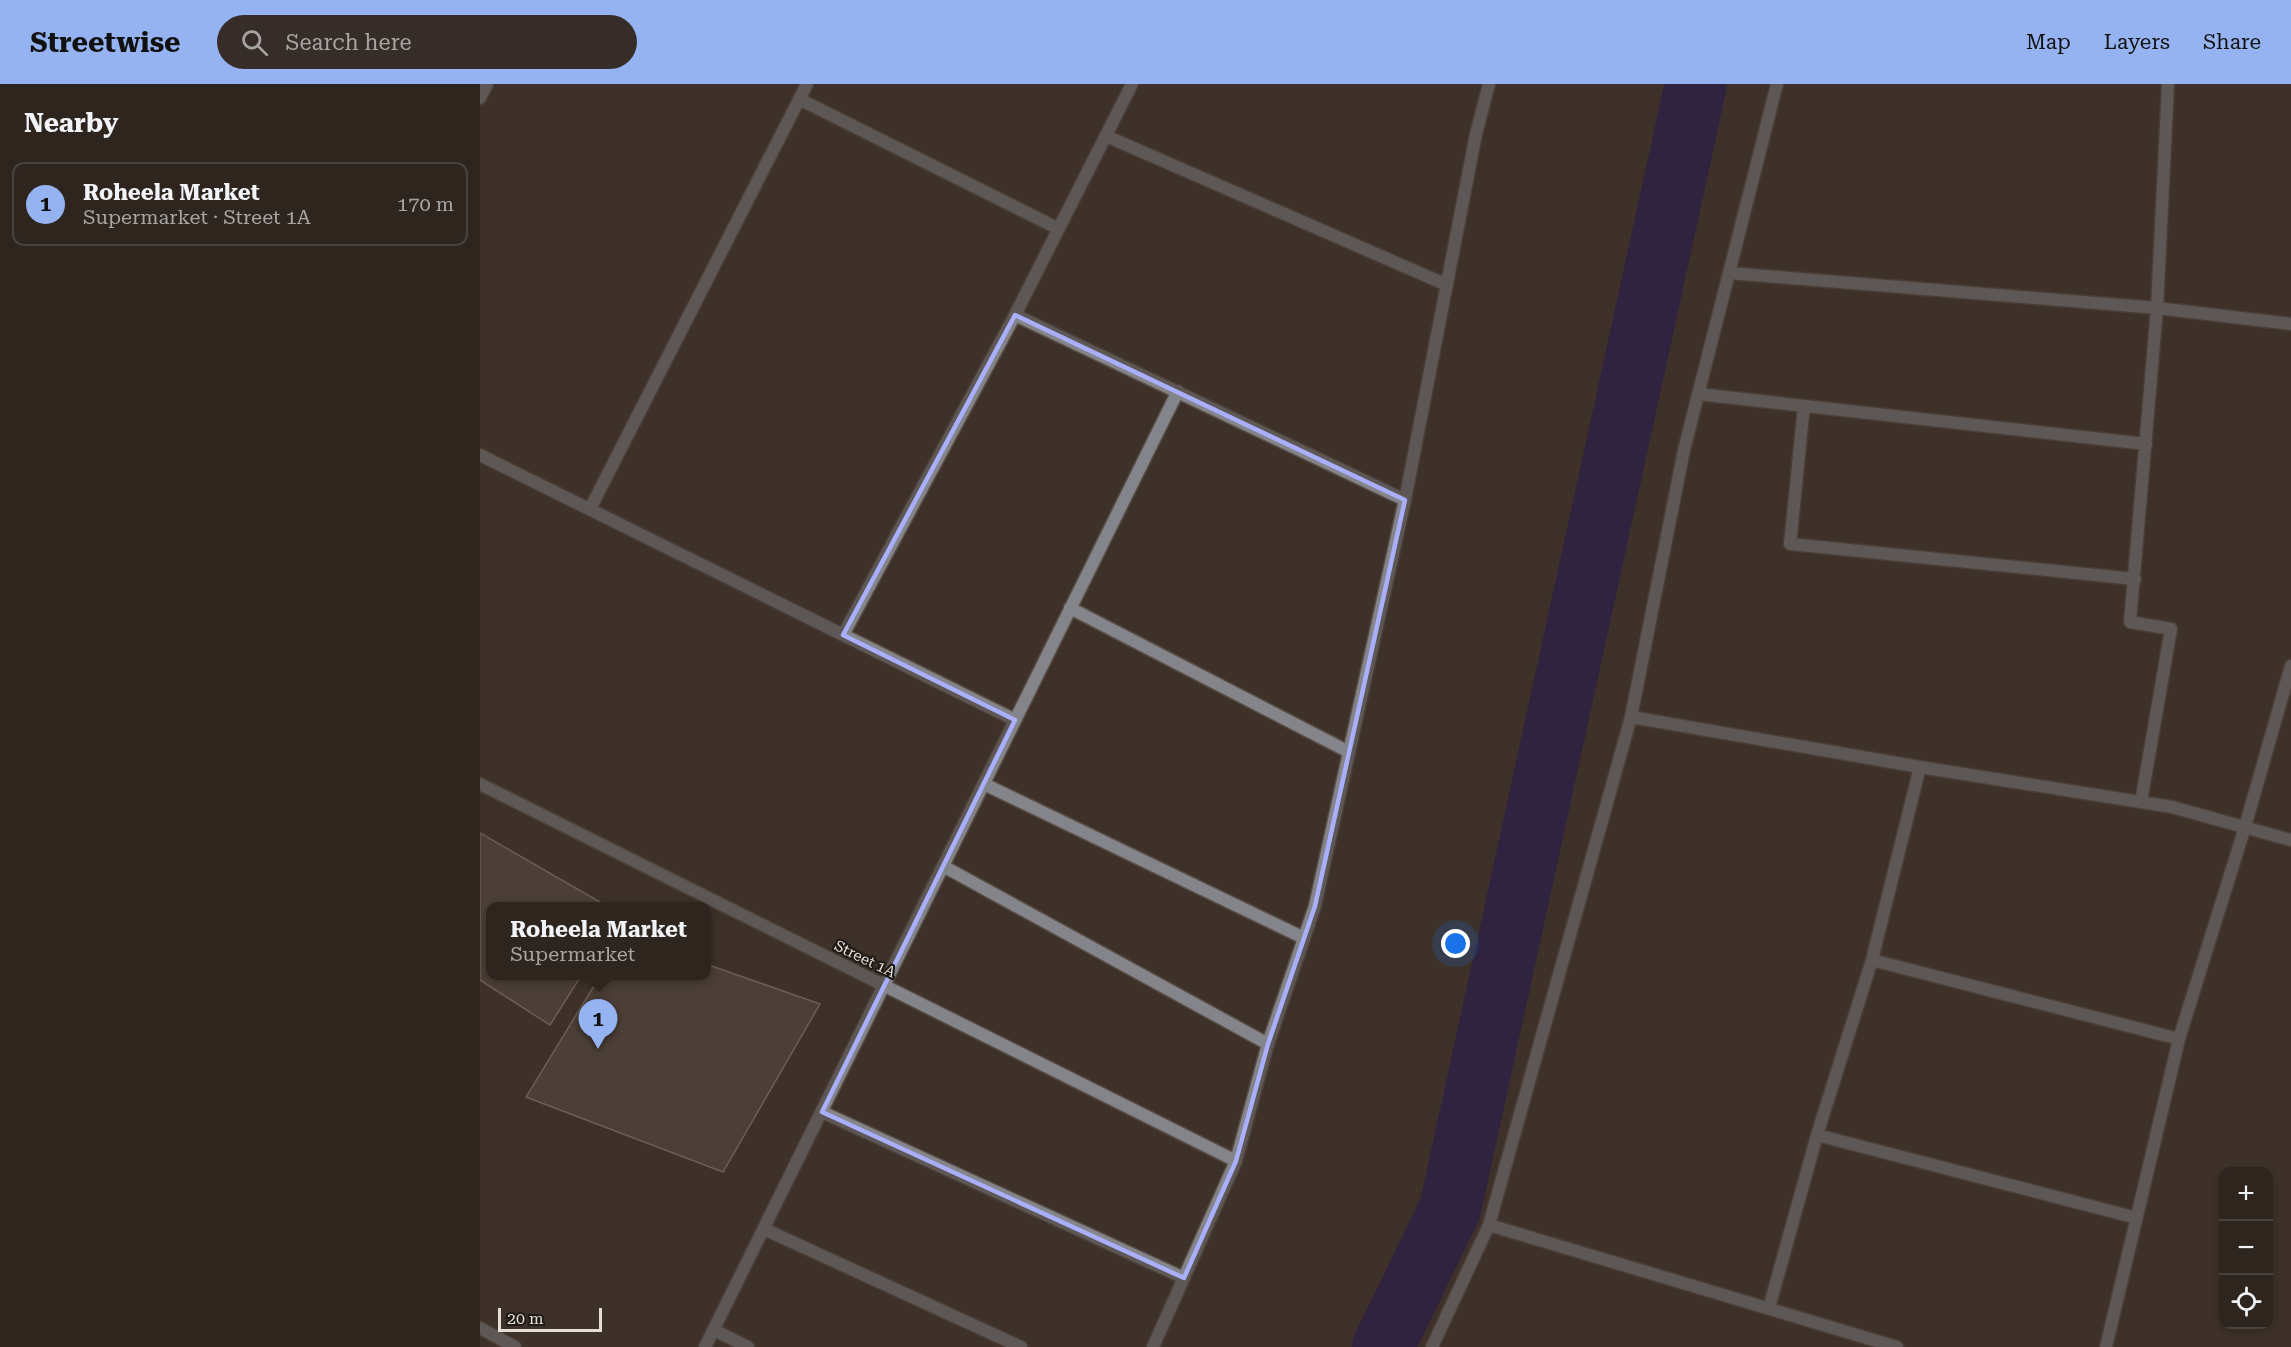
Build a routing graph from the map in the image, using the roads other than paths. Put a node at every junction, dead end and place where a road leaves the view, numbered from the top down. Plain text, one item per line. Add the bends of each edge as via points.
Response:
1 (487, 84) edge
2 (807, 84) edge
3 (1132, 84) edge
4 (1489, 84) edge
5 (1777, 84) edge
6 (2168, 84) edge
7 (480, 98) edge
8 (799, 99) junction
9 (1106, 136) junction
10 (1059, 229) junction
11 (1729, 273) junction
12 (1447, 285) junction
13 (2157, 308) junction
14 (1015, 315) junction
15 (2291, 324) edge
16 (1178, 391) junction
17 (1698, 394) junction
18 (1804, 406) junction
19 (2146, 444) junction
20 (480, 455) edge
21 (1405, 500) junction
22 (590, 510) junction
23 (2135, 579) junction
24 (1070, 608) junction
25 (843, 635) junction
26 (2291, 666) edge
27 (1631, 717) junction
28 (1015, 720) junction
29 (1349, 752) junction
30 (1920, 767) junction
31 (480, 784) edge
32 (984, 784) junction
33 (2141, 802) junction
34 (2245, 827) junction
35 (2291, 840) edge
36 (943, 866) junction
37 (1304, 938) junction
38 (1872, 960) junction
39 (884, 985) junction
40 (2179, 1039) junction
41 (1268, 1044) junction
42 (822, 1112) junction
43 (1817, 1135) junction
44 (1236, 1161) junction
45 (2137, 1218) junction
46 (1489, 1225) junction
47 (764, 1229) junction
48 (1184, 1278) junction
49 (1769, 1308) junction
50 (480, 1328) edge
51 (714, 1330) junction
52 (515, 1347) edge
53 (705, 1347) edge
54 (748, 1347) edge
55 (1021, 1347) edge
56 (1153, 1347) edge
57 (1432, 1347) edge
58 (1897, 1347) edge
59 (2106, 1347) edge

1 - 7 street
2 - 8 street
3 - 9 street
4 - 12 street
5 - 11 street
6 - 13 street
8 - 10 street
8 - 22 street
9 - 10 street
9 - 12 street
10 - 14 street
11 - 13 street
11 - 17 street
12 - 21 street
13 - 15 street
13 - 19 street
14 - 16 street
14 - 25 street
16 - 21 street
16 - 24 street
17 - 18 street
17 - 27 street
18 - 19 street
18 - 23 street via 1790,544
19 - 23 street
20 - 22 street
21 - 29 street
22 - 25 street
23 - 33 street via 2130,622 2171,629
24 - 28 street
24 - 29 street
25 - 28 street
26 - 34 street
27 - 30 street
27 - 46 street
28 - 32 street
29 - 37 street via 1315,906
30 - 33 street
30 - 38 street
31 - 39 street, Street 1A
32 - 36 street
32 - 37 street
33 - 34 street
34 - 35 street
34 - 40 street
36 - 39 street
36 - 41 street
37 - 41 street
38 - 40 street
38 - 43 street
39 - 42 street
39 - 44 street, Street 1A
40 - 45 street
41 - 44 street
42 - 47 street
42 - 48 street
43 - 45 street
43 - 49 street
44 - 48 street
45 - 59 street
46 - 49 street
46 - 57 street
47 - 51 street
47 - 55 street
48 - 56 street
49 - 58 street
50 - 52 street
51 - 53 street
51 - 54 street

